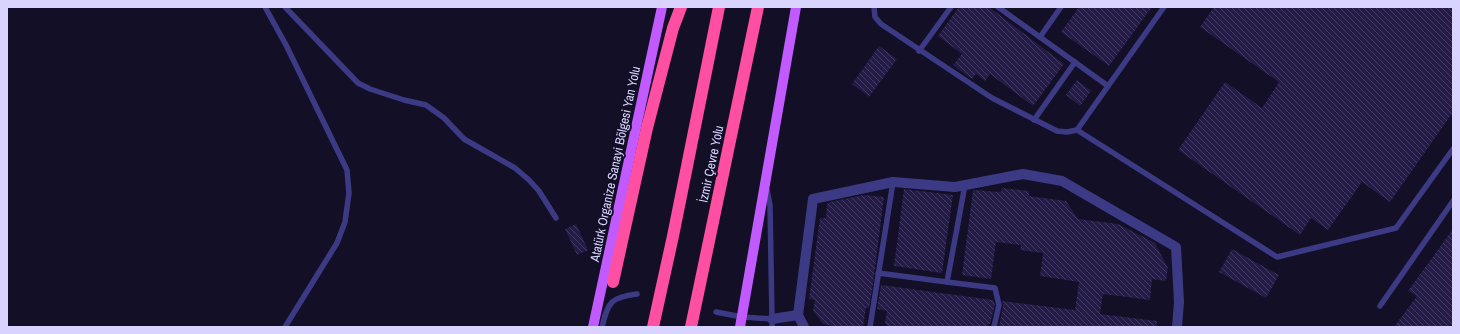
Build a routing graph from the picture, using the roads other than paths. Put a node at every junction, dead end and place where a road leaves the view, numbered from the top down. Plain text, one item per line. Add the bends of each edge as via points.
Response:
1 (265, 7) edge
2 (286, 7) edge
3 (662, 7) edge
4 (681, 7) edge
5 (719, 7) edge
6 (758, 7) edge
7 (796, 7) edge
8 (874, 7) edge
9 (951, 7) edge
10 (998, 7) edge
11 (1061, 7) edge
12 (1164, 7) edge
13 (1040, 37) junction
14 (919, 51) junction
15 (1075, 62) junction
16 (1108, 86) junction
17 (1034, 120) junction
18 (1077, 130) junction
19 (1453, 149) edge
20 (893, 182) junction
21 (766, 183) junction
22 (965, 186) junction
23 (1453, 201) edge
24 (556, 218) dead end
25 (878, 273) junction
26 (613, 282) dead end
27 (947, 282) junction
28 (637, 294) dead end
29 (1380, 306) dead end
30 (716, 312) dead end
31 (798, 315) junction
32 (741, 322) edge
33 (772, 323) edge
34 (285, 327) edge
35 (593, 327) edge
36 (602, 327) edge
37 (653, 327) edge
38 (691, 327) edge
39 (804, 327) edge
40 (870, 327) edge
41 (994, 327) edge
42 (1177, 327) edge

1 - 34 lane via 347,170 349,193 345,222 337,244
2 - 24 lane via 358,83 404,100 426,105 444,118 464,139 515,168 529,180
3 - 35 main road, Atatürk Organize Sanayi Bölgesi Yan Yolu
4 - 26 highway via 673,28 647,128
5 - 37 highway, İzmir Çevre Yolu
6 - 38 highway, İzmir Çevre Yolu
7 - 21 main road
8 - 14 lane via 878,22
9 - 14 lane
10 - 13 lane
11 - 13 lane
12 - 16 lane
13 - 15 lane
14 - 17 lane via 992,98
15 - 16 lane
15 - 17 lane
16 - 18 lane
17 - 18 lane via 1057,131
18 - 19 lane via 1277,257 1396,228
20 - 22 street via 955,188
20 - 25 lane
20 - 31 street via 813,199
21 - 32 main road
21 - 33 lane via 770,205
22 - 27 lane
22 - 42 street via 1023,174 1062,181 1176,247 1179,302
23 - 29 lane
25 - 27 lane
25 - 40 lane
27 - 41 lane via 995,288 999,306
28 - 36 lane via 619,296 610,303
30 - 32 lane
31 - 33 street
31 - 39 street
32 - 33 lane

